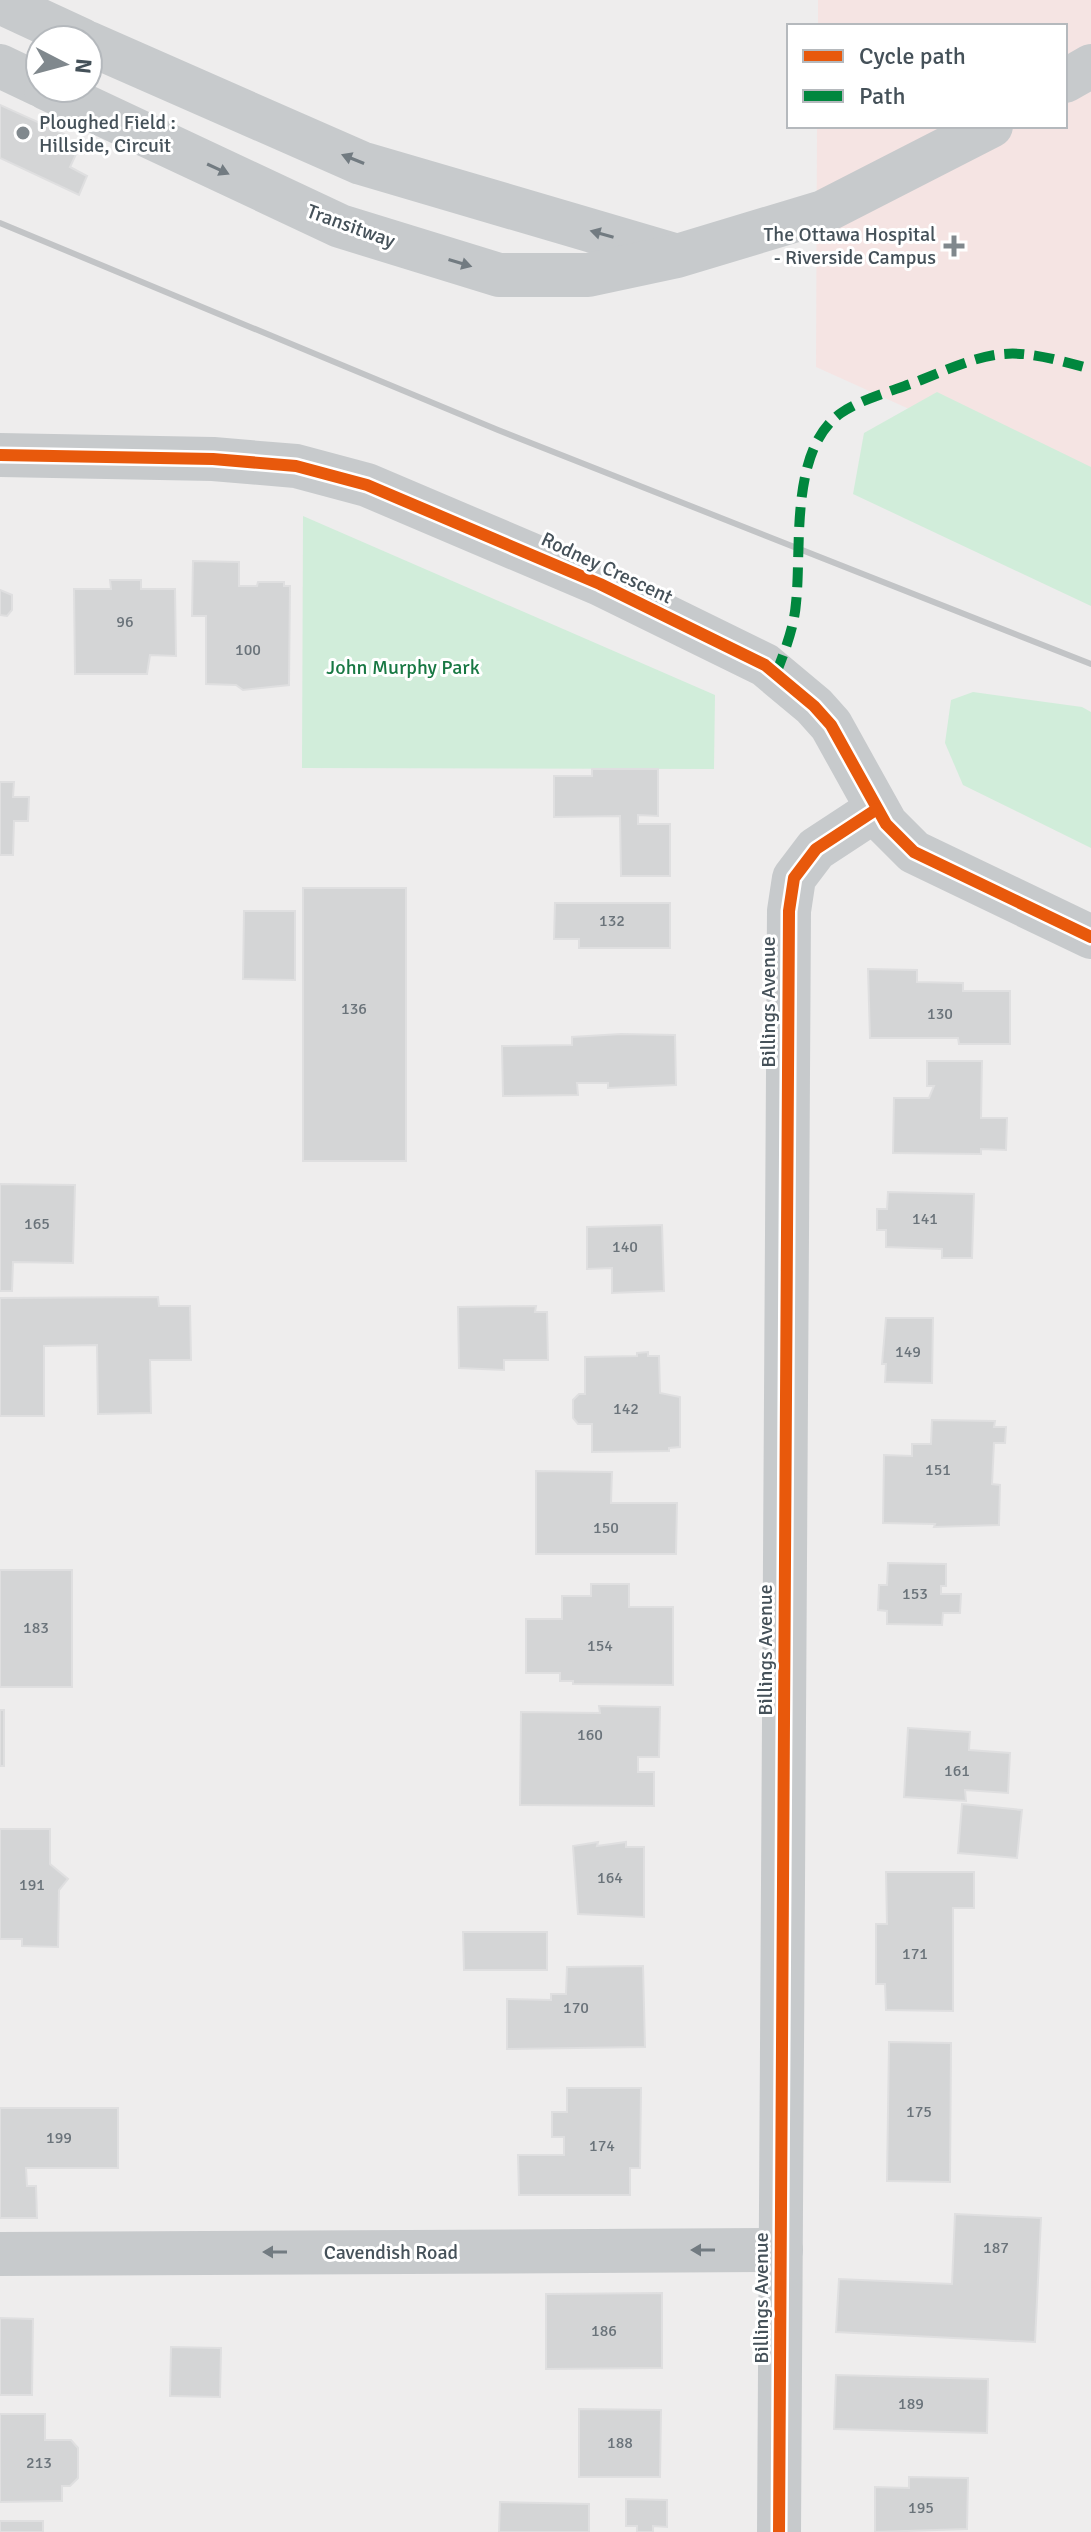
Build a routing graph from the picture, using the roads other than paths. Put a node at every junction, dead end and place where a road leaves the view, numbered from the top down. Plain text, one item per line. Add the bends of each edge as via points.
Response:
1 (0, 2) edge
2 (47, 24) edge
3 (104, 50) edge
4 (0, 66) edge
5 (1091, 66) edge
6 (24, 77) edge
7 (1067, 80) edge
8 (80, 104) edge
9 (987, 128) edge
10 (677, 256) junction
11 (0, 455) edge
12 (877, 809) junction
13 (1091, 937) edge
14 (781, 2250) junction
15 (0, 2254) edge
16 (779, 2532) edge

1 - 2 street
10 -> 3 street via 361,163
4 - 6 street
5 - 7 street
8 -> 10 street, Transitway via 340,226 499,275 588,275
9 - 10 street, Transitway via 823,212
11 - 12 street, Rodney Crescent via 213,459 296,466 367,485 600,584 765,665 831,725
12 - 13 street, Rodney Crescent via 914,852
12 - 14 street, Billings Avenue via 816,849 794,878 789,911
14 -> 15 street, Cavendish Road
14 - 16 street, Billings Avenue

